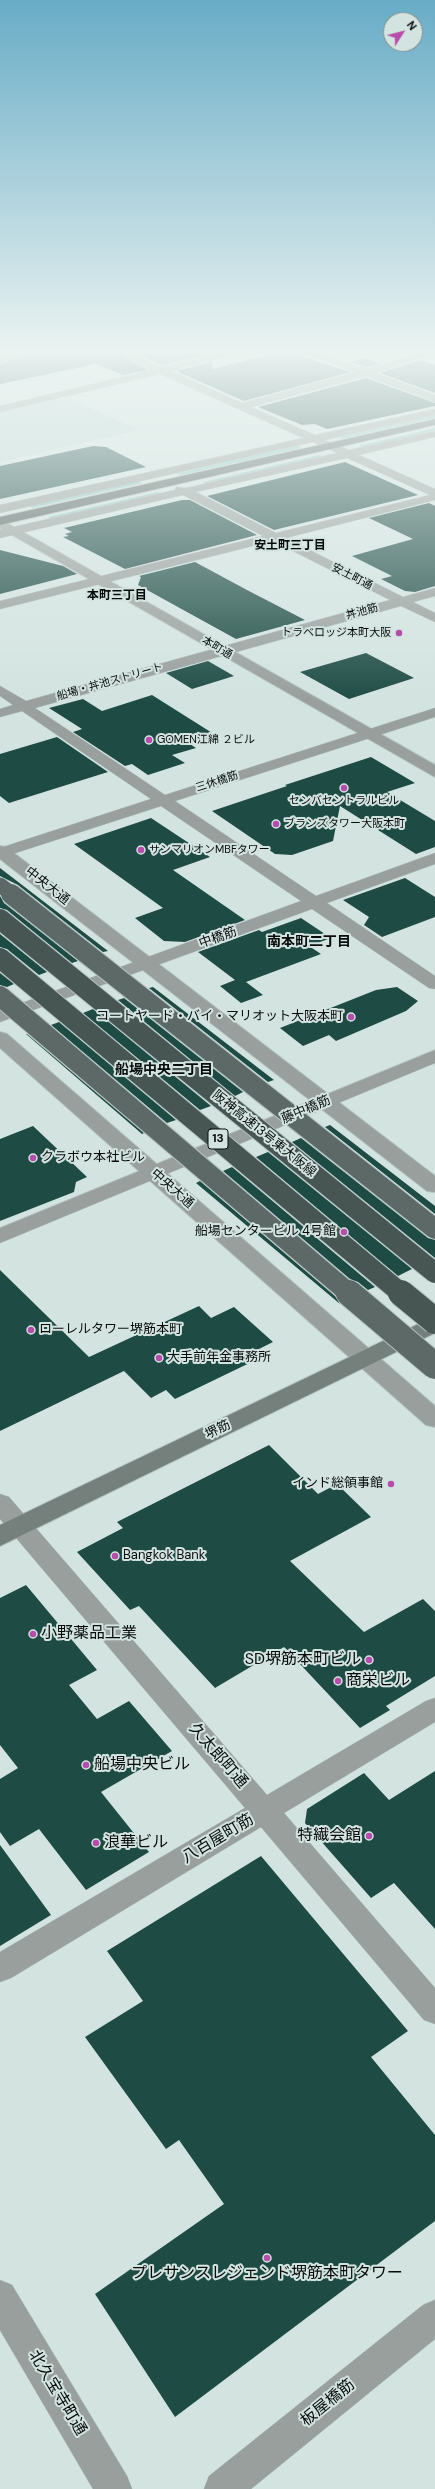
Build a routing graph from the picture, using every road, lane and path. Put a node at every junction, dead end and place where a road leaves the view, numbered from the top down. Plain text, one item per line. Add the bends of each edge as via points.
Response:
1 (179, 469) edge
2 (230, 469) edge
3 (281, 469) edge
4 (382, 469) edge
5 (153, 475) junction
6 (169, 483) junction
7 (184, 491) junction
8 (435, 493) edge
9 (435, 498) edge
10 (0, 509) edge
11 (0, 522) edge
12 (13, 531) junction
13 (0, 534) edge
14 (274, 537) junction
15 (98, 580) junction
16 (435, 592) edge
17 (400, 601) junction
18 (0, 606) edge
19 (435, 618) edge
20 (220, 651) junction
21 (0, 690) edge
22 (24, 706) junction
23 (435, 712) edge
24 (0, 714) edge
25 (367, 733) junction
26 (435, 772) edge
27 (164, 800) junction
28 (1, 852) edge
29 (435, 858) edge
30 (0, 885) edge
31 (314, 902) junction
32 (0, 919) edge
33 (0, 958) edge
34 (147, 964) junction
35 (435, 984) edge
36 (0, 996) edge
37 (0, 1017) edge
38 (0, 1038) edge
39 (435, 1056) edge
40 (325, 1102) junction
41 (154, 1173) junction
42 (435, 1186) edge
43 (435, 1229) edge
44 (0, 1236) edge
45 (435, 1272) edge
46 (435, 1322) edge
47 (365, 1358) junction
48 (435, 1366) edge
49 (435, 1419) edge
50 (0, 1503) edge
51 (10, 1531) edge
52 (435, 1709) edge
53 (265, 1812) junction
54 (0, 1968) edge
55 (435, 2010) edge
56 (0, 2297) edge
57 (435, 2317) edge
58 (114, 2489) edge
59 (222, 2489) edge

1 - 5 street
2 - 6 highway
3 - 7 street
4 - 8 street
5 - 6 street, 安土町通
5 - 10 street
6 - 7 street, 安土町通
6 - 11 highway
7 - 12 street
7 - 14 street, 安土町通
9 - 14 street
11 - 12 street, 本町通
12 - 13 street
12 - 15 street, 本町通
14 - 15 street
14 - 17 street, 安土町通
15 - 18 street
15 - 20 street, 本町通
16 - 17 street, 丼池筋
17 - 19 street, 安土町通
17 - 20 street, 丼池筋
20 - 22 street, 船場・丼池ストリート
20 - 25 street, 本町通
21 - 22 street
22 - 24 street, 船場・丼池ストリート
22 - 27 street
23 - 25 street, 三休橋筋
25 - 26 street, 本町通
25 - 27 street, 三休橋筋
27 - 28 street, 三休橋筋
27 - 31 street
28 - 34 street, 中央大通
29 - 31 street, 中橋筋
30 - 43 main road, bridge
31 - 34 street, 中橋筋
31 - 35 street
32 - 45 highway, 阪神高速13号東大阪線 / 13, bridge
33 - 46 highway, 13, bridge
34 - 37 street, 中橋筋
34 - 40 street, 中央大通
36 - 48 main road, bridge
38 - 41 street, 中央大通
39 - 40 street, 藤中橋筋
40 - 41 street, 藤中橋筋
40 - 42 street, 中央大通
41 - 44 street, 藤中橋筋
41 - 47 street, 中央大通
46 - 47 main road, 堺筋
47 - 49 street, 中央大通
47 - 51 main road, 堺筋
50 - 51 street, 久太郎町通
51 - 53 street, 久太郎町通
52 - 53 street, 八百屋町筋
53 - 54 street, 八百屋町筋
53 - 55 street, 久太郎町通
56 - 58 street, 北久宝寺町通
57 - 59 street, 板屋橋筋

